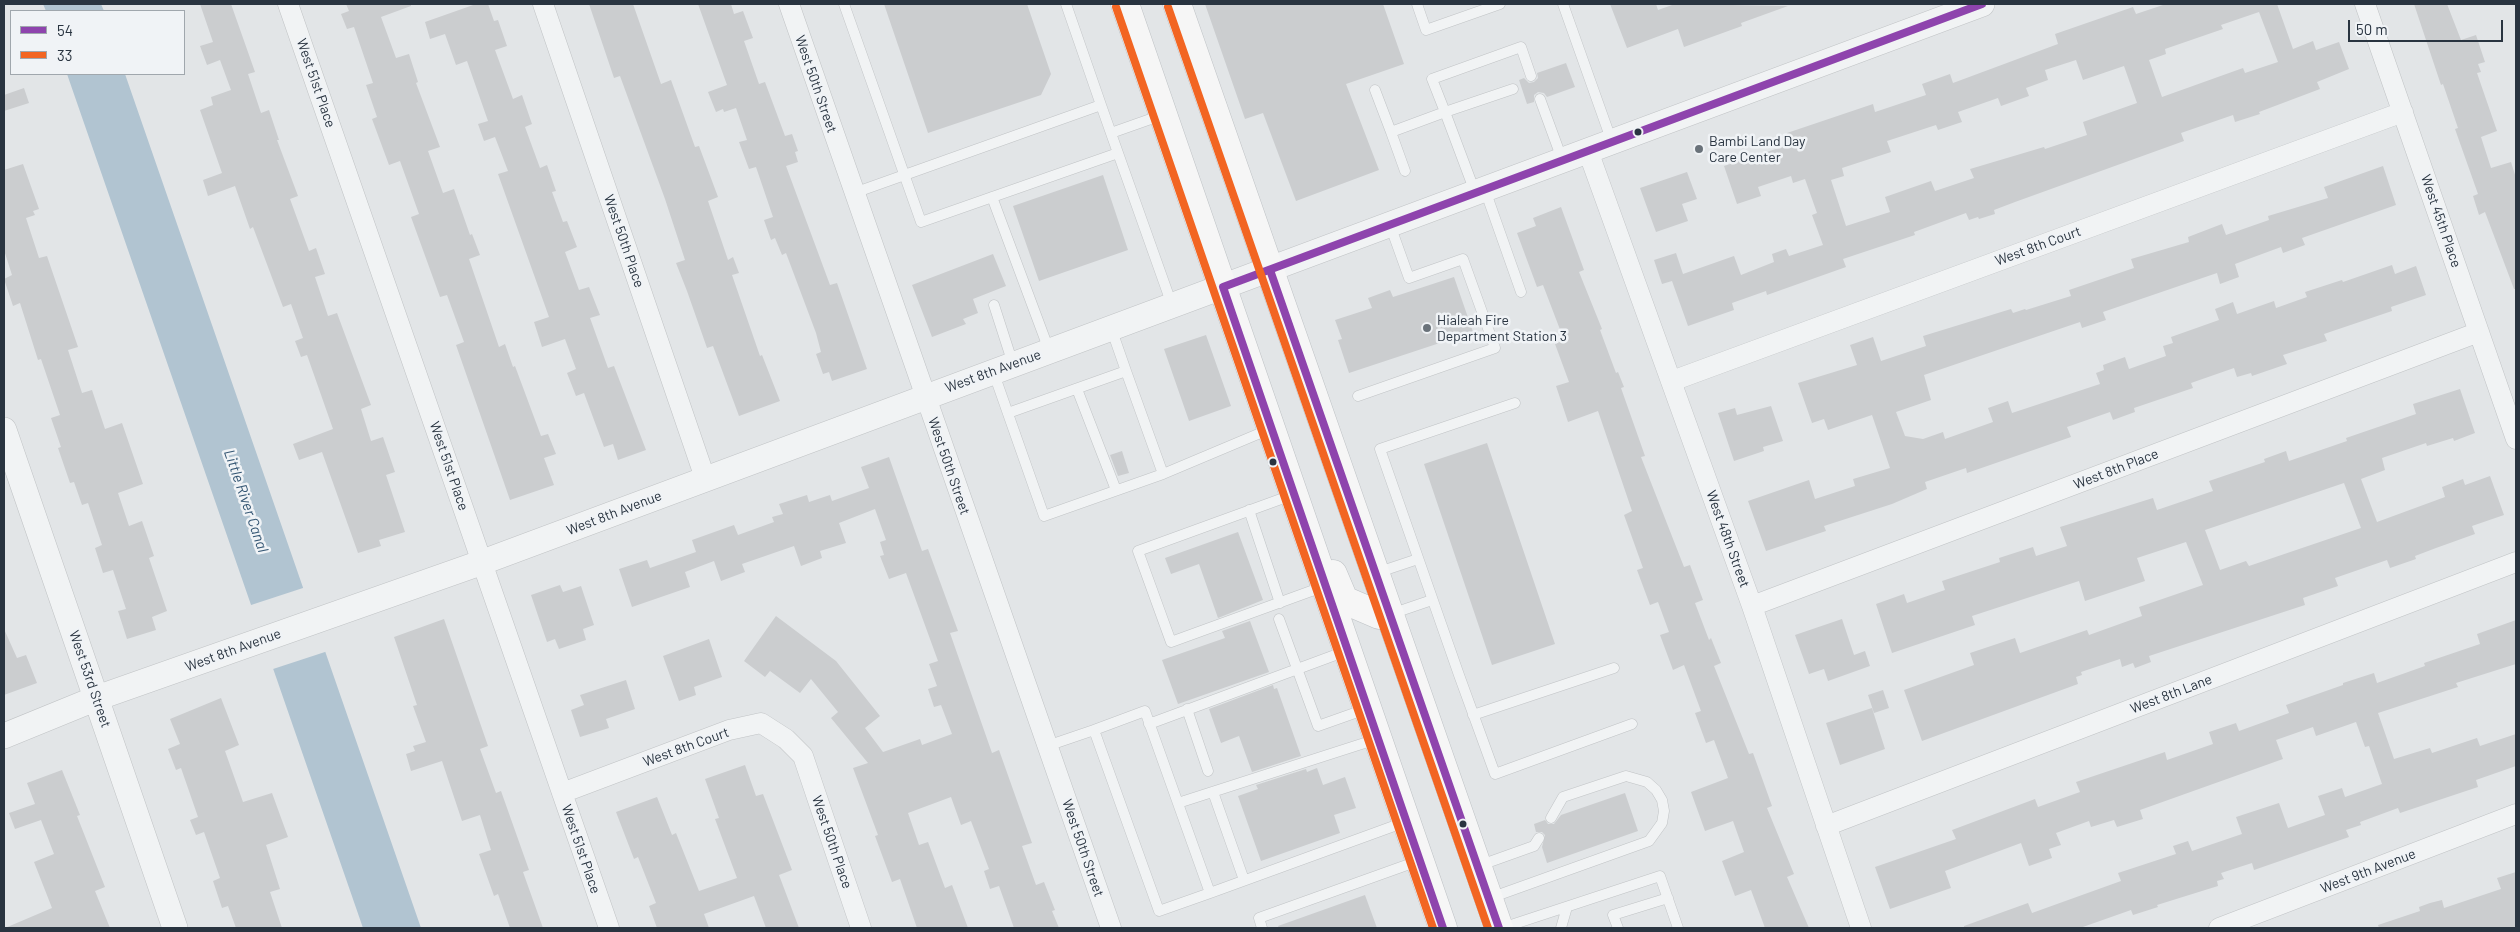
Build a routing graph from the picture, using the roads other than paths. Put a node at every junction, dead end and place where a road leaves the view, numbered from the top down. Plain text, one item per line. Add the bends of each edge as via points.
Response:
1 (288, 4) edge
2 (543, 4) edge
3 (789, 4) edge
4 (844, 4) edge
5 (1066, 4) edge
6 (1125, 4) edge
7 (1177, 4) edge
8 (1417, 4) edge
9 (1500, 4) edge
10 (1563, 4) edge
11 (1982, 4) edge
12 (2365, 4) edge
13 (1531, 76) dead end
14 (1513, 89) dead end
15 (1375, 90) dead end
16 (1540, 99) dead end
17 (1101, 105) junction
18 (1445, 112) junction
19 (2403, 112) junction
20 (1163, 114) junction
21 (1390, 132) junction
22 (1111, 133) junction
23 (1612, 142) junction
24 (1588, 151) junction
25 (1118, 153) junction
26 (1563, 160) junction
27 (1405, 171) dead end
28 (904, 175) junction
29 (1480, 192) junction
30 (854, 193) junction
31 (992, 197) junction
32 (1390, 225) junction
33 (1270, 270) junction
34 (1223, 287) junction
35 (1521, 292) dead end
36 (994, 305) dead end
37 (1172, 306) junction
38 (1111, 328) junction
39 (2479, 332) junction
40 (1049, 350) junction
41 (1003, 367) junction
42 (1126, 371) junction
43 (1672, 381) junction
44 (1077, 389) junction
45 (924, 396) junction
46 (1358, 396) dead end
47 (1515, 402) dead end
48 (1008, 413) junction
49 (1271, 429) junction
50 (4, 430) edge
51 (2516, 439) edge
52 (1163, 474) junction
53 (705, 478) junction
54 (1116, 490) junction
55 (1292, 490) junction
56 (1248, 510) junction
57 (1418, 558) junction
58 (483, 562) junction
59 (2516, 562) edge
60 (1376, 573) junction
61 (1326, 586) junction
62 (1432, 600) junction
63 (1280, 603) junction
64 (1752, 606) junction
65 (1390, 614) junction
66 (1280, 619) dead end
67 (1347, 651) junction
68 (1614, 668) dead end
69 (1298, 669) junction
70 (97, 698) junction
71 (1367, 708) junction
72 (1187, 709) junction
73 (1473, 715) junction
74 (1149, 724) junction
75 (1632, 724) dead end
76 (1094, 730) junction
77 (4, 736) edge
78 (1378, 738) junction
79 (1047, 746) junction
80 (803, 756) joint
81 (1208, 771) dead end
82 (1213, 792) junction
83 (562, 793) junction
84 (1178, 804) junction
85 (2516, 814) edge
86 (1551, 818) dead end
87 (1406, 822) junction
88 (1826, 826) junction
89 (1539, 838) dead end
90 (1419, 861) junction
91 (1478, 866) junction
92 (1244, 880) junction
93 (1210, 893) junction
94 (1489, 898) junction
95 (1668, 898) junction
96 (1567, 907) junction
97 (175, 928) edge
98 (608, 928) edge
99 (861, 928) edge
100 (1111, 928) edge
101 (1262, 928) edge
102 (1443, 928) edge
103 (1501, 928) edge
104 (1561, 928) edge
105 (1618, 928) edge
106 (1678, 928) edge
107 (1861, 928) edge
108 (2219, 928) edge

1 - 58 street, West 51st Place
2 - 53 street, West 50th Place
3 - 30 street, West 50th Street
4 - 28 lane
5 - 17 lane
6 - 20 main road
7 - 33 main road
8 - 9 lane via 1426,30
10 - 23 lane
11 - 23 street, West 8th Avenue
12 - 19 street, West 45th Place
13 - 18 lane via 1521,47 1432,79
14 - 18 lane
15 - 21 lane
16 - 26 lane
17 - 22 lane
17 - 28 lane
18 - 21 lane
18 - 29 lane
19 - 39 street, West 45th Place
19 - 43 street, West 8th Court
20 - 22 lane
20 - 34 main road
21 - 27 lane
22 - 25 lane
23 - 24 street, West 8th Avenue
24 - 26 street, West 8th Avenue
24 - 43 street, West 48th Street
25 - 31 lane
25 - 37 lane
26 - 29 street, West 8th Avenue
28 - 30 lane
28 - 31 lane via 921,222
29 - 32 street, West 8th Avenue
29 - 35 lane
30 - 45 street, West 50th Street
31 - 40 lane
32 - 33 street, West 8th Avenue
32 - 46 lane via 1409,278 1463,259 1495,348
33 - 34 street, West 8th Avenue
33 - 60 main road
34 - 37 street, West 8th Avenue
34 - 49 main road
36 - 41 lane
37 - 38 street, West 8th Avenue
38 - 40 street, West 8th Avenue
38 - 42 lane
39 - 51 street, West 45th Place
39 - 64 street, West 8th Place
40 - 41 street, West 8th Avenue
41 - 45 street, West 8th Avenue
41 - 48 lane
42 - 44 lane
42 - 52 lane
43 - 64 street, West 48th Street
44 - 48 lane
44 - 54 lane
45 - 53 street, West 8th Avenue
45 - 79 street, West 50th Street
47 - 57 lane via 1380,449
48 - 54 lane via 1044,516
49 - 52 lane
49 - 55 main road
50 - 70 street, West 53rd Street
52 - 54 lane
53 - 58 street, West 8th Avenue
55 - 56 lane
55 - 61 main road
55 - 65 main road via 1313,519 1344,600 1379,615
56 - 63 lane
56 - 63 lane via 1138,551 1171,642
57 - 60 lane
57 - 62 lane
58 - 70 street, West 8th Avenue
58 - 83 street, West 51st Place
59 - 88 street, West 8th Lane
60 - 65 main road
61 - 63 lane
61 - 67 main road
62 - 65 lane
62 - 73 lane
64 - 88 street, West 48th Street
65 - 91 main road
66 - 69 lane
67 - 69 lane
67 - 71 main road
68 - 73 lane
69 - 71 lane via 1318,726
69 - 72 lane
70 - 77 street, West 8th Avenue
70 - 97 street, West 53rd Street
71 - 78 main road
72 - 74 lane
72 - 81 lane
73 - 75 lane via 1495,774
74 - 76 lane via 1145,711
74 - 84 lane
76 - 79 lane
76 - 93 lane via 1159,911
78 - 82 lane
78 - 87 main road
79 - 100 street, West 50th Street
80 - 83 street, West 8th Court via 786,739 761,723 729,730
80 - 99 street, West 50th Place
82 - 84 lane
82 - 92 lane
83 - 98 street, West 51st Place
84 - 93 lane
85 - 108 street, West 9th Avenue
86 - 94 lane via 1563,797 1626,776 1642,780 1656,790 1664,811 1657,833 1649,841
87 - 90 main road
87 - 92 lane
88 - 107 street, West 48th Street
89 - 91 lane via 1534,846
90 - 101 lane via 1259,918
90 - 102 main road
91 - 94 main road
92 - 93 lane
94 - 103 main road
95 - 96 lane via 1660,876
95 - 105 lane via 1613,915
95 - 106 lane
96 - 103 lane
96 - 104 lane

